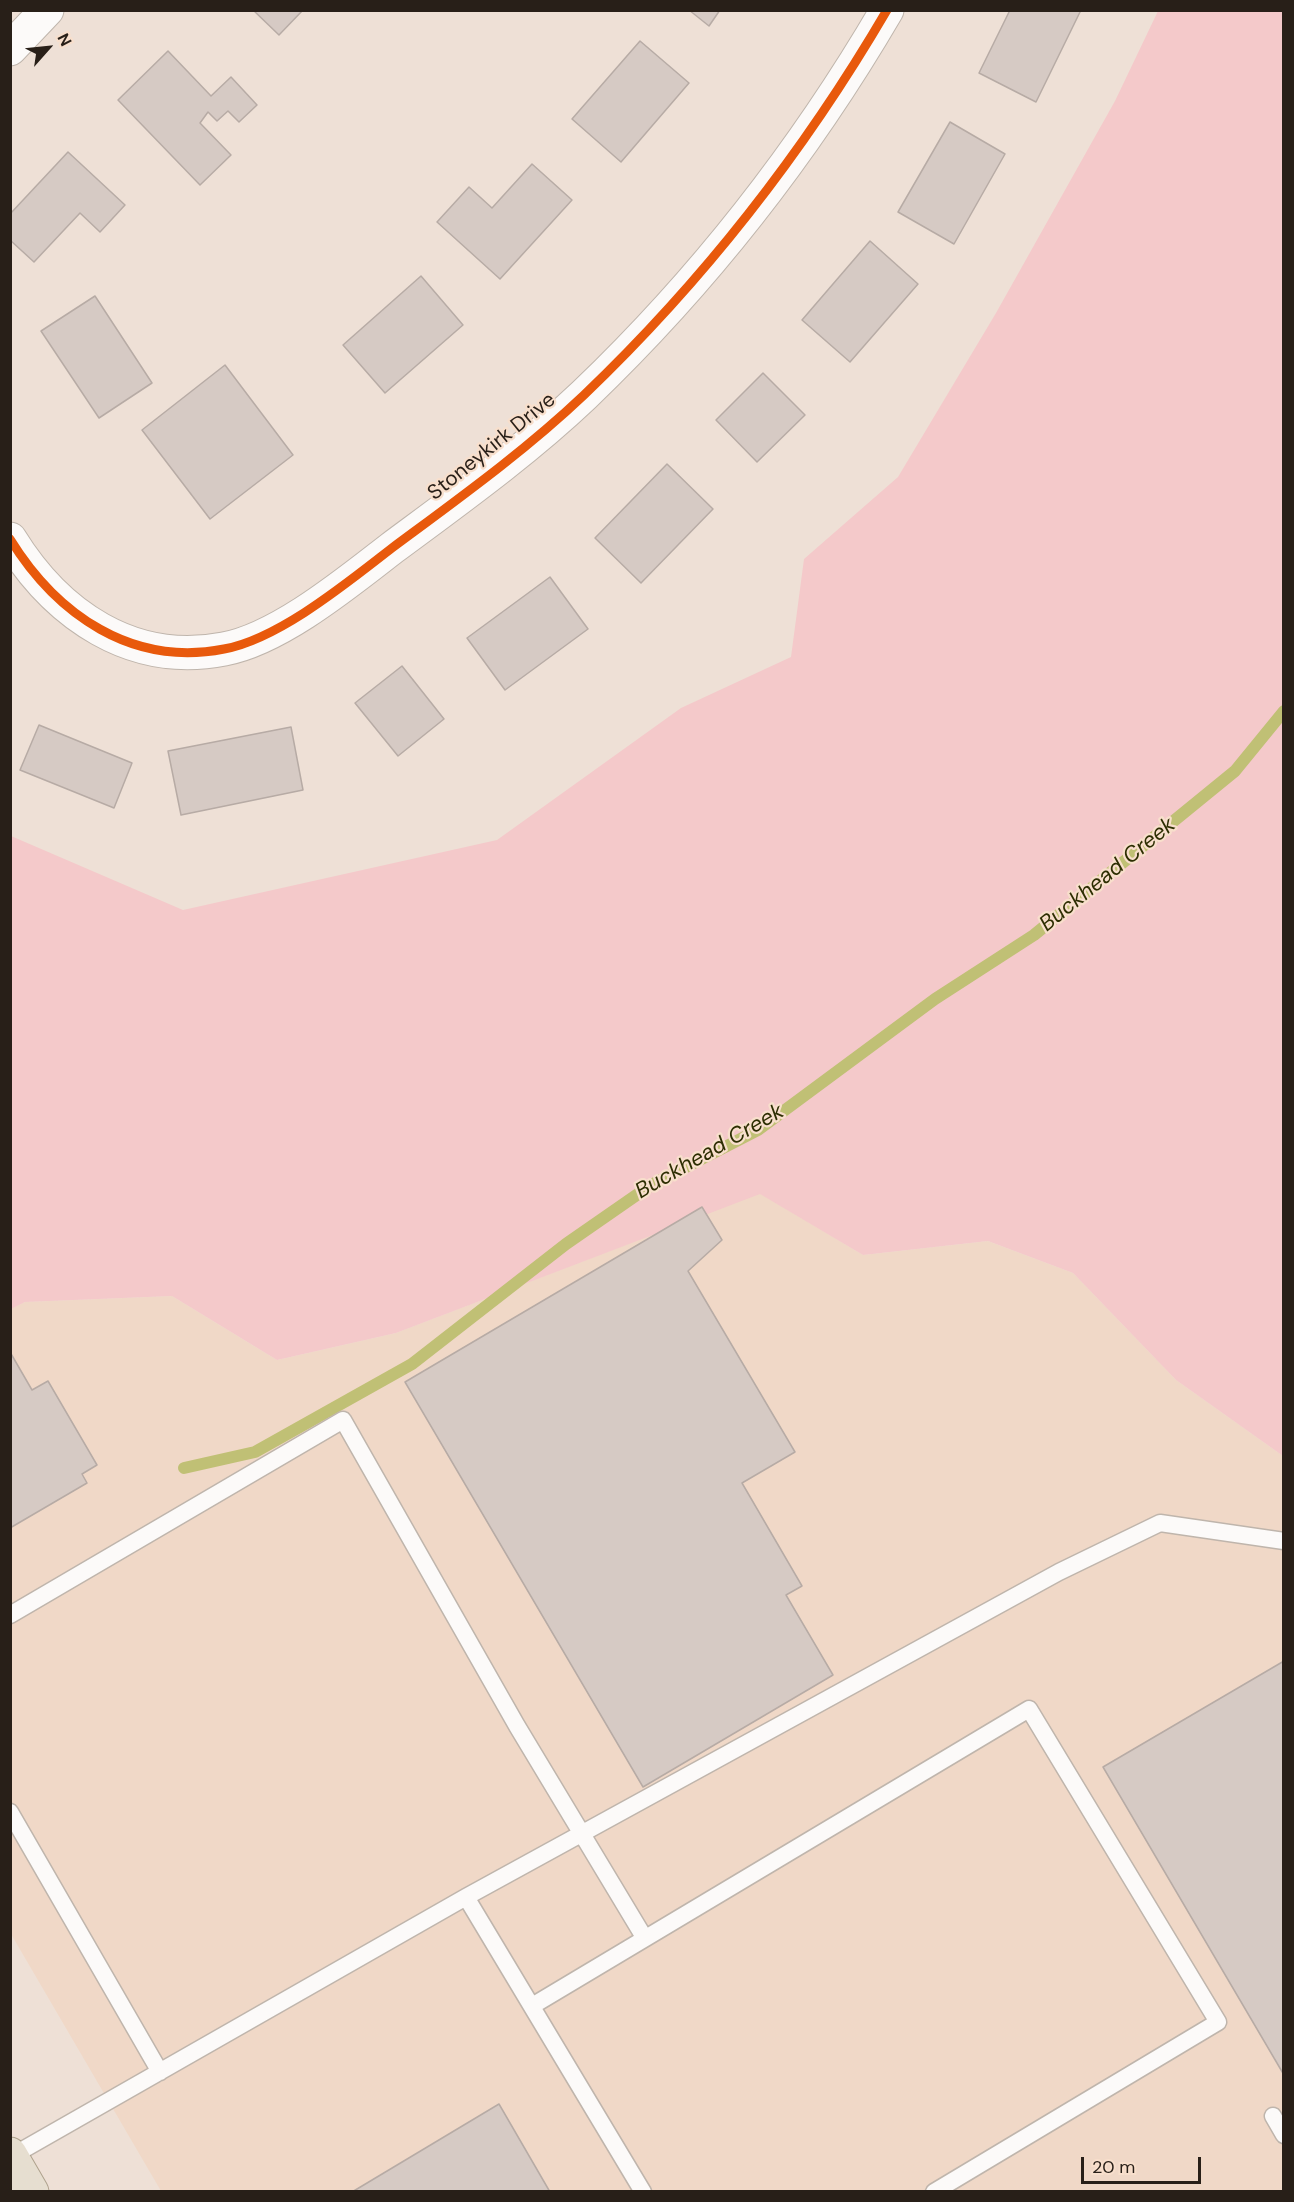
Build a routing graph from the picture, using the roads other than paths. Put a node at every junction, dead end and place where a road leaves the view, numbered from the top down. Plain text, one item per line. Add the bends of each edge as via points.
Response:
1 (47, 10) edge
2 (887, 10) edge
3 (10, 49) edge
4 (10, 539) edge
5 (1284, 1541) edge
6 (10, 1615) edge
7 (10, 1812) edge
8 (582, 1835) junction
9 (466, 1897) junction
10 (644, 1937) junction
11 (532, 2006) junction
12 (160, 2072) junction
13 (1273, 2116) dead end
14 (1284, 2135) edge
15 (11, 2155) edge
16 (32, 2192) edge
17 (643, 2192) edge
18 (934, 2192) edge

1 - 3 street
2 - 4 street, Stoneykirk Drive via 847,79 768,192 680,297 591,388 500,468 276,630 228,649 200,653 173,653 128,643 72,612 29,569
5 - 8 lane via 1160,1523 1059,1572
6 - 8 lane via 343,1420
7 - 12 lane
8 - 9 lane
8 - 10 lane
9 - 11 lane
9 - 12 lane
10 - 11 lane
10 - 18 lane via 1029,1709 1218,2022
11 - 17 lane
12 - 15 lane
13 - 14 lane
15 - 16 highway

